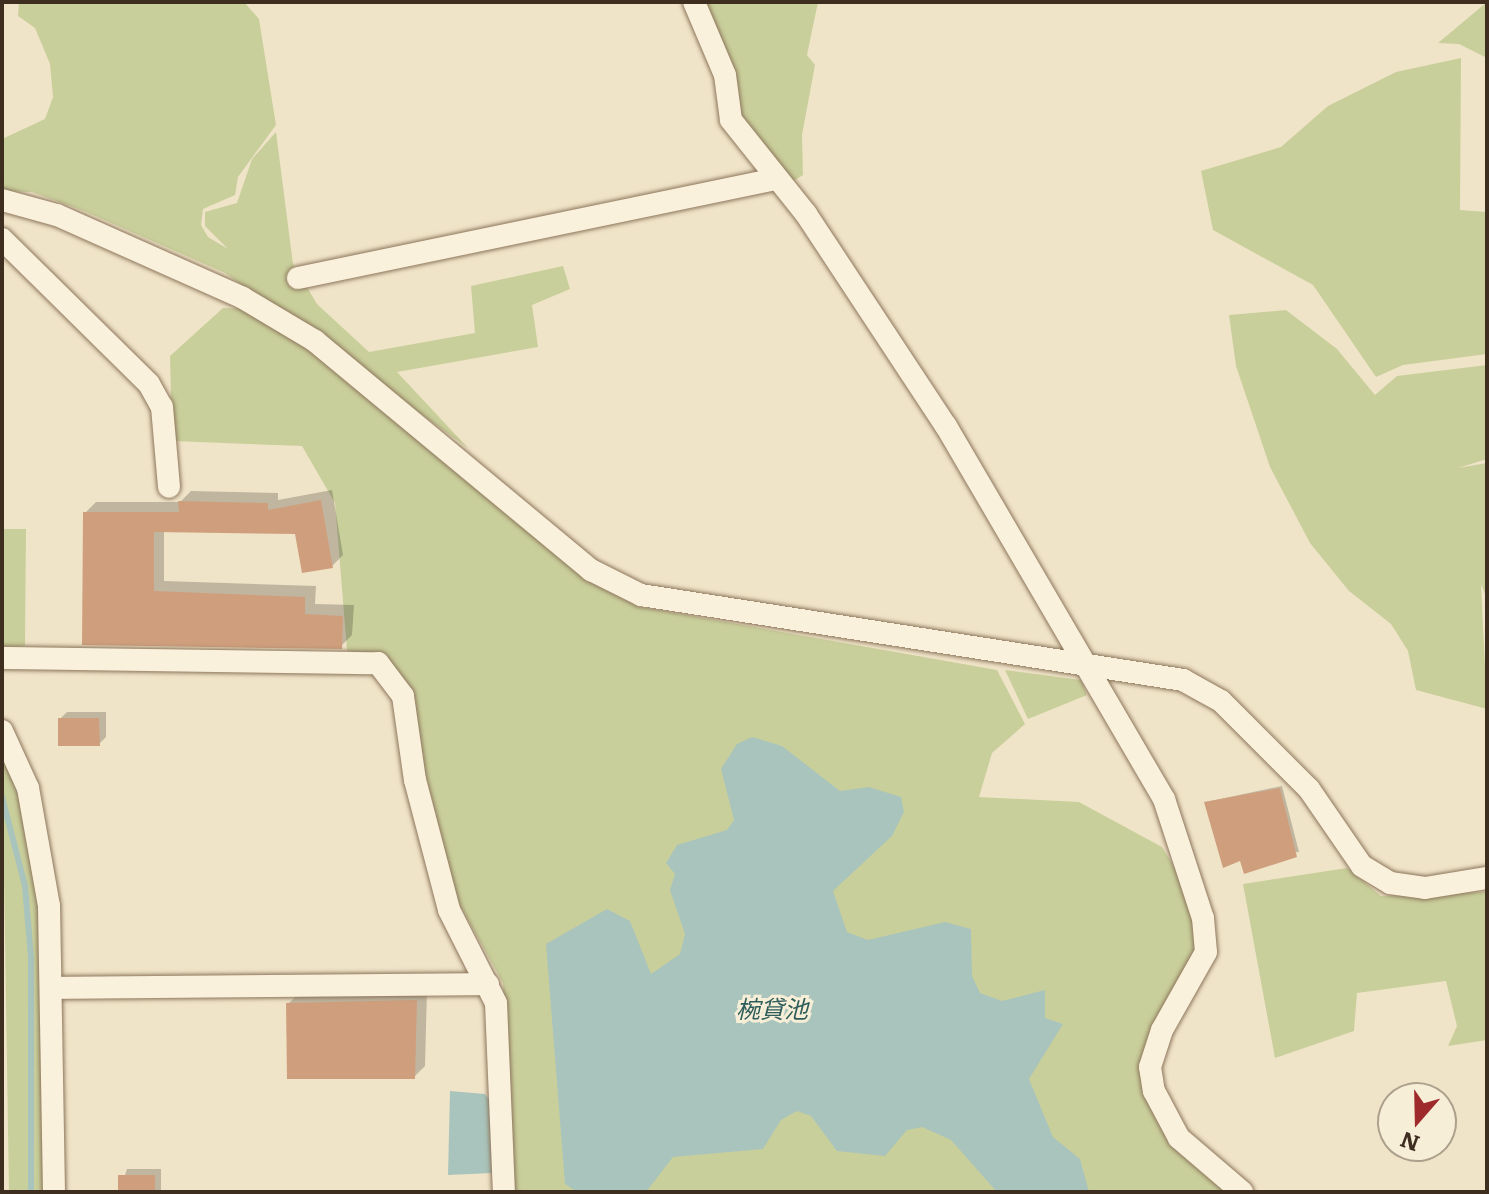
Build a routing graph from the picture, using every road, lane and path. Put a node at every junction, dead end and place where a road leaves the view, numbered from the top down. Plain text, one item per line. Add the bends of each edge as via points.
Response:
1 (694, 2) edge
2 (776, 179) junction
3 (2, 200) edge
4 (2, 239) edge
5 (298, 278) dead end
6 (169, 487) dead end
7 (2, 658) edge
8 (1078, 663) junction
9 (2, 731) edge
10 (1487, 878) edge
11 (488, 984) junction
12 (53, 988) junction
13 (54, 1192) edge
14 (504, 1192) edge
15 (1242, 1192) edge

1 - 2 street via 725,75 731,120
2 - 5 street
2 - 8 street via 946,426
3 - 8 street via 57,215 243,298 315,341 591,570 641,595
4 - 6 street via 149,384 162,407
7 - 11 street via 378,663 403,696 415,780 449,910
8 - 10 street via 1183,680 1221,701 1309,789 1362,866 1390,883 1425,888
8 - 15 street via 1164,799 1203,918 1206,952 1162,1030 1150,1067 1154,1091 1179,1138
9 - 12 street via 40,838
11 - 12 street
11 - 14 street via 496,1003
12 - 13 street

